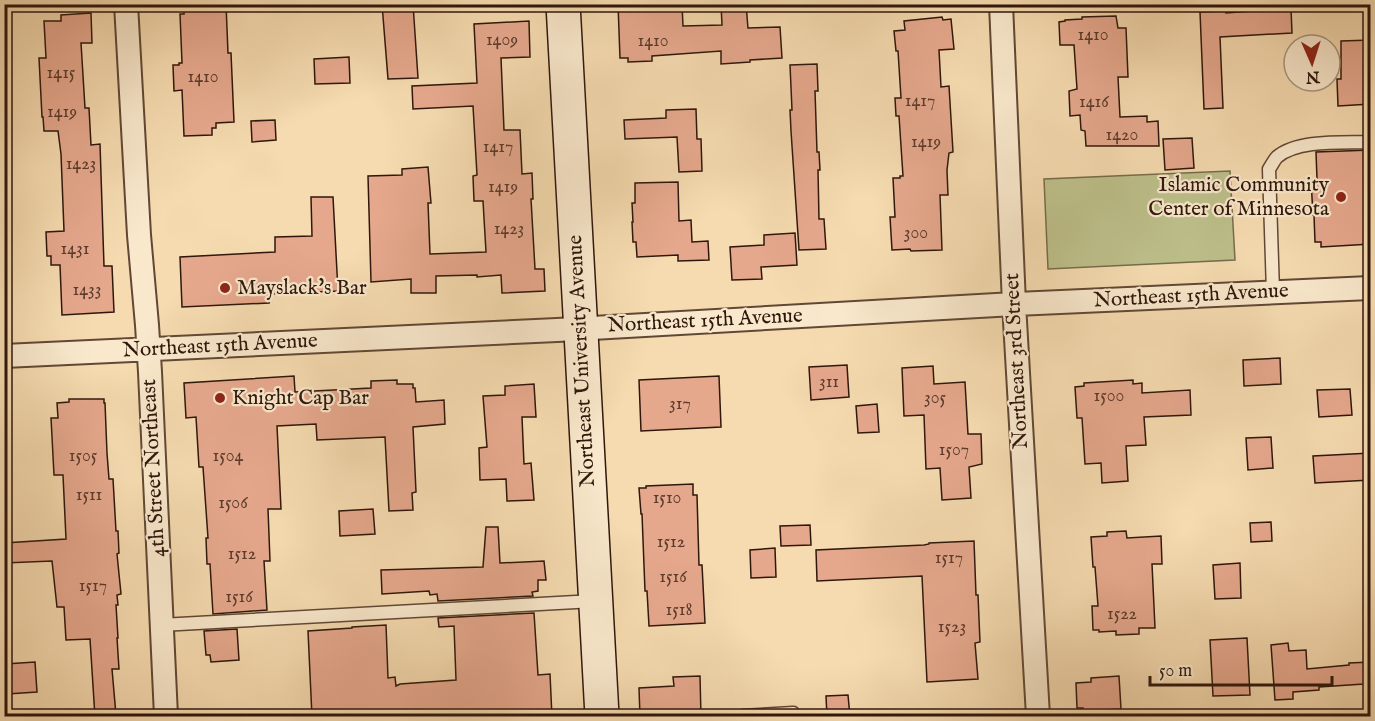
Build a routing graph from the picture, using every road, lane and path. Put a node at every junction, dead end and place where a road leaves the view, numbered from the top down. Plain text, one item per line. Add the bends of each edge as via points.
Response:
1 (126, 4) edge
2 (563, 4) edge
3 (1000, 4) edge
4 (1371, 142) edge
5 (1371, 288) edge
6 (1273, 292) junction
7 (1014, 304) junction
8 (580, 328) junction
9 (149, 350) junction
10 (4, 356) edge
11 (596, 601) junction
12 (161, 625) junction
13 (166, 717) edge
14 (602, 717) edge
15 (742, 717) edge
16 (794, 717) edge
17 (1038, 717) edge

1 - 9 street, 4th Street Northeast
2 - 8 main road, Northeast University Avenue
3 - 7 street, Northeast 3rd Street
4 - 6 lane via 1307,144 1276,158 1269,169
5 - 6 street, Northeast 15th Avenue
6 - 7 street, Northeast 15th Avenue
7 - 8 street, Northeast 15th Avenue
7 - 17 street, Northeast 3rd Street
8 - 9 street, Northeast 15th Avenue
8 - 11 main road, Northeast University Avenue
9 - 10 street, Northeast 15th Avenue
9 - 12 street, 4th Street Northeast
11 - 12 lane
11 - 14 main road, Northeast University Avenue
12 - 13 street, 4th Street Northeast
15 - 16 lane via 794,713

